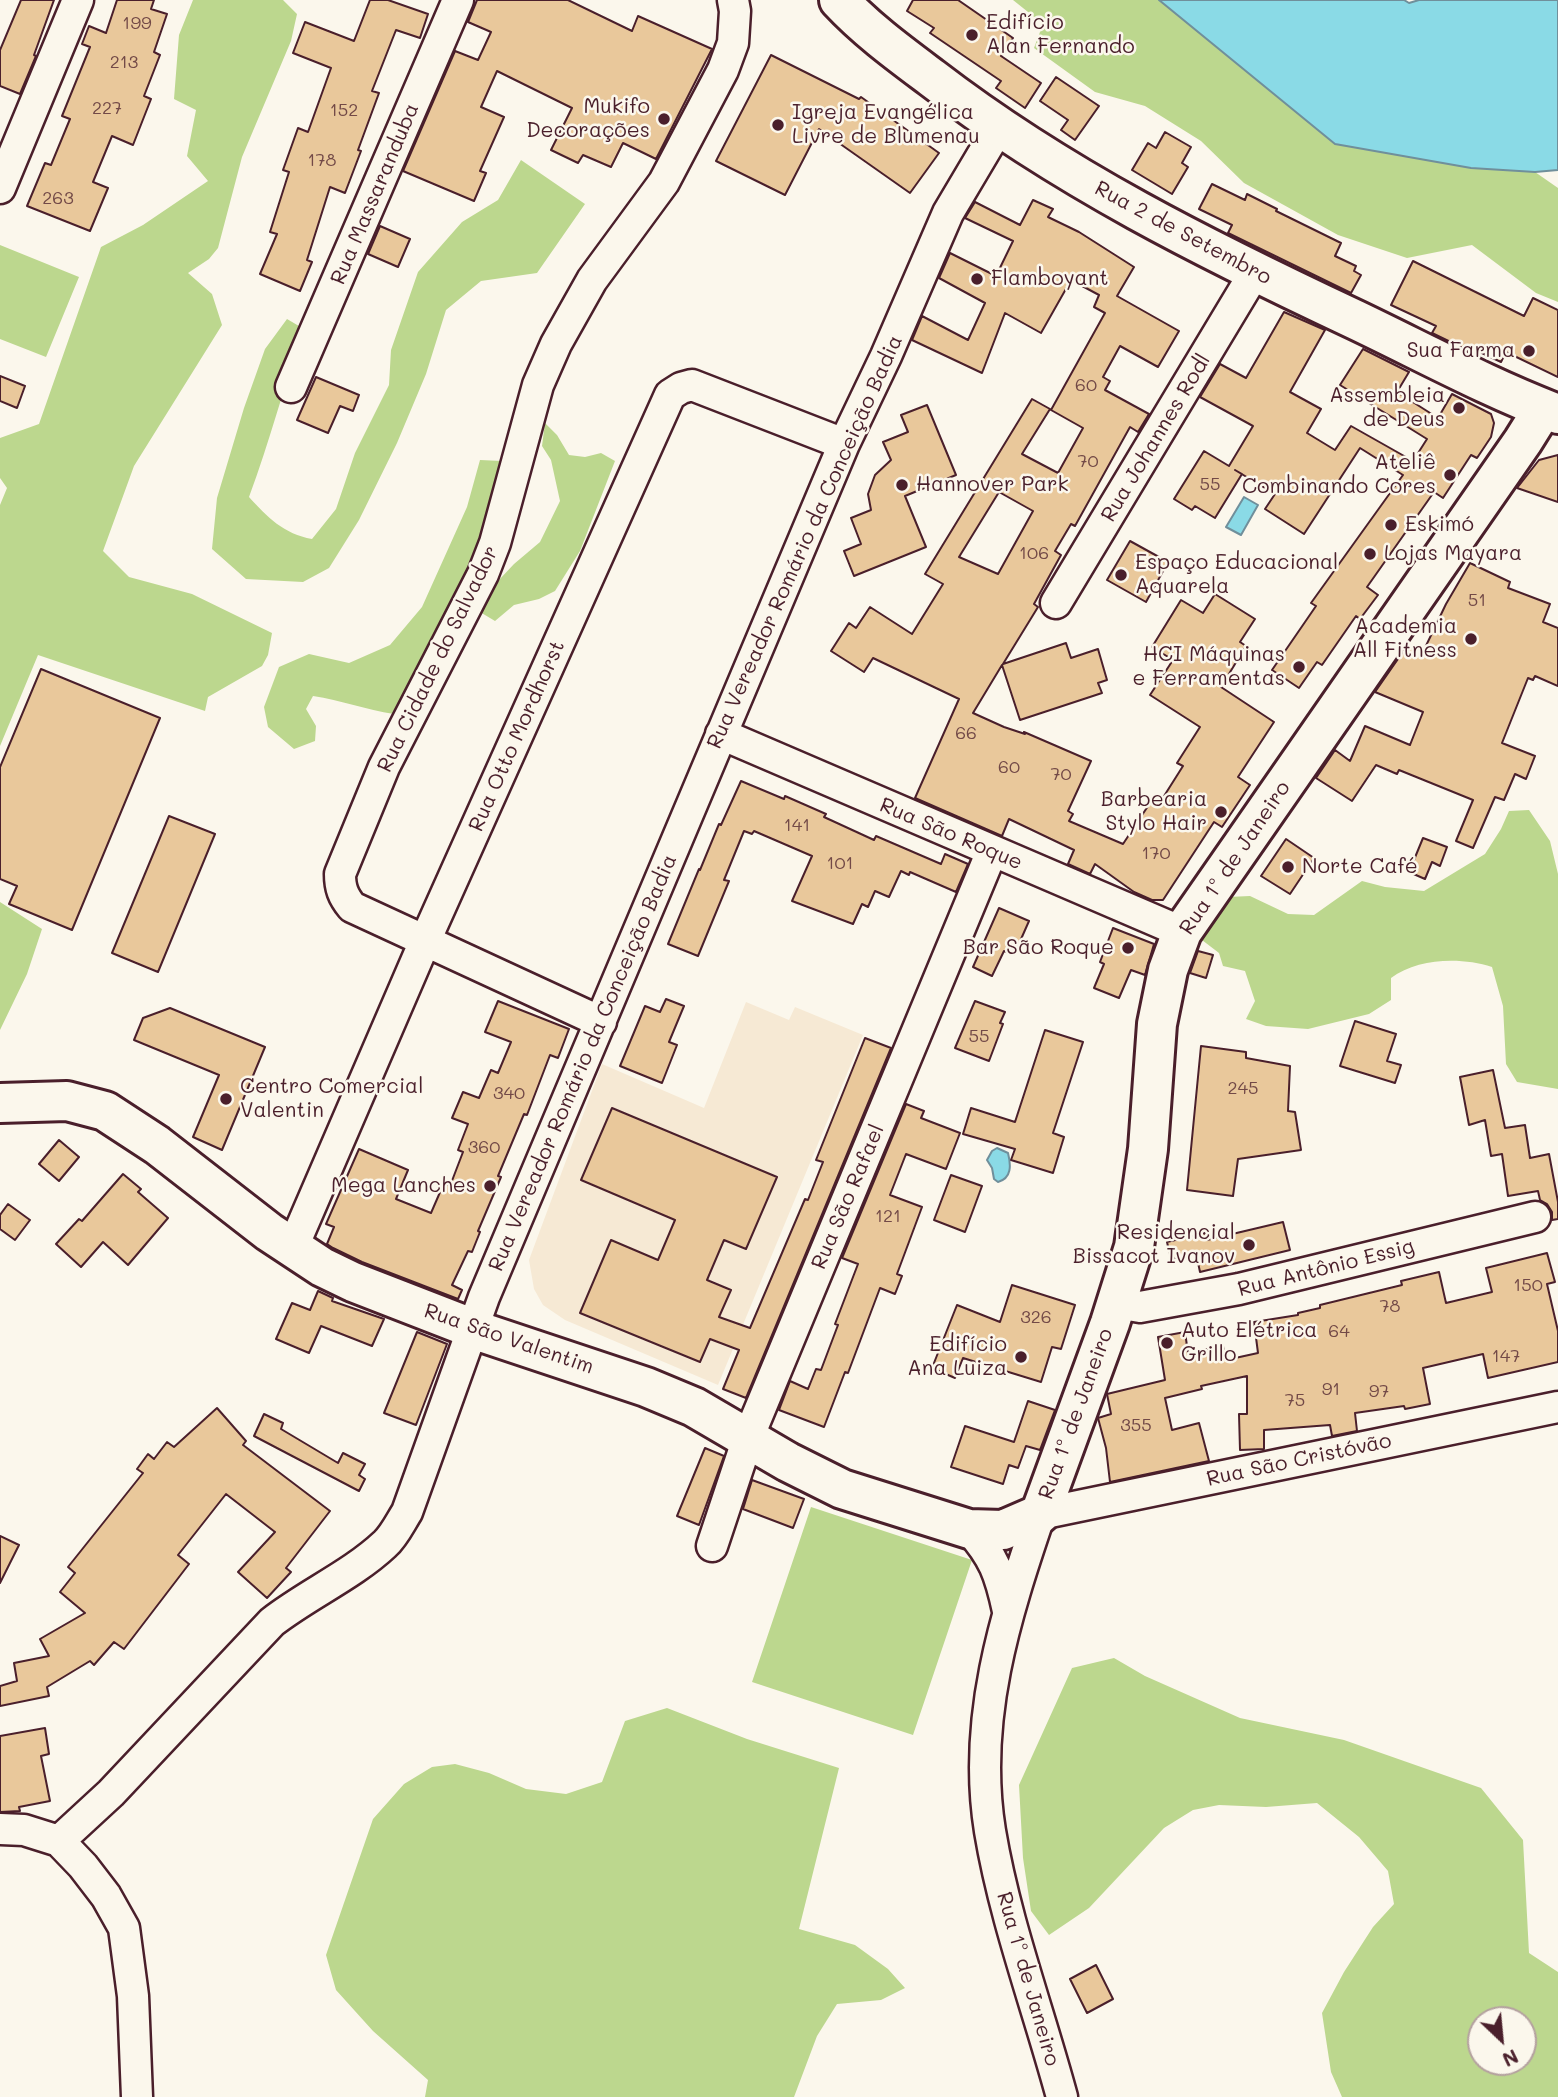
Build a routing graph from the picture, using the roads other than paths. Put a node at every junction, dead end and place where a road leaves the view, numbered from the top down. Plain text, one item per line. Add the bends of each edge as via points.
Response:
1 (78, 0) edge
2 (458, 0) edge
3 (733, 0) edge
4 (839, 0) edge
5 (999, 127) junction
6 (0, 188) edge
7 (1255, 272) junction
8 (291, 387) dead end
9 (1550, 412) edge
10 (844, 444) junction
11 (1056, 603) dead end
12 (721, 734) junction
13 (992, 852) junction
14 (1182, 932) junction
15 (425, 941) junction
16 (601, 1022) junction
17 (0, 1103) edge
18 (1535, 1217) dead end
19 (292, 1249) junction
20 (1116, 1303) junction
21 (472, 1328) junction
22 (1558, 1407) edge
23 (748, 1438) junction
24 (1041, 1514) junction
25 (969, 1529) junction
26 (712, 1546) dead end
27 (1008, 1611) junction
28 (0, 1829) edge
29 (59, 1841) junction
30 (137, 2097) edge
31 (1062, 2097) edge

1 - 6 street
2 - 8 street, Rua Massaranduba
3 - 15 street, Rua Cidade do Salvador via 733,43 723,71 664,182 592,280 556,344 538,385 483,574 384,767 340,874 340,886 352,907
4 - 5 main road, Rua 2 de Setembro via 883,40
5 - 7 main road, Rua 2 de Setembro via 1090,184
5 - 10 street, Rua Vereador Romário da Conceição Badia via 948,213
7 - 9 main road, Rua 2 de Setembro
7 - 11 street, Rua Johannes Rodl
9 - 14 main road, Rua 1º de Janeiro via 1523,441
10 - 12 street, Rua Vereador Romário da Conceição Badia
10 - 15 street, Rua Otto Mordhorst via 692,385 670,395
12 - 13 street, Rua São Roque
12 - 16 street, Rua Vereador Romário da Conceição Badia
13 - 14 street, Rua São Roque
13 - 23 street, Rua São Rafael
14 - 20 main road, Rua 1º de Janeiro via 1157,1024 1142,1198 1134,1247
15 - 16 street, Rua Cidade do Salvador
15 - 19 street, Rua Otto Mordhorst
16 - 21 street, Rua Vereador Romário da Conceição Badia
17 - 19 main road, Rua São Valentim via 67,1101 105,1111 157,1145
18 - 20 street, Rua Antônio Essig via 1239,1289 1140,1307
19 - 21 main road, Rua São Valentim via 353,1282
20 - 24 main road, Rua 1º de Janeiro
21 - 23 main road, Rua São Valentim via 646,1387 694,1407
21 - 29 street, Rua Vereador Romário da Conceição Badia via 407,1512 387,1542 272,1622 111,1793
22 - 24 street, Rua São Cristóvão
23 - 25 main road, Rua São Valentim via 842,1489
23 - 26 street, Rua São Rafael
24 - 25 main road, Rua São Valentim via 1003,1530
24 - 27 street, Rua 1º de Janeiro
25 - 27 street, Rua 1º de Janeiro via 996,1563
27 - 31 street, Rua 1º de Janeiro via 995,1661 988,1719 985,1759 990,1829 1004,1899
28 - 29 street via 24,1830
29 - 30 street via 106,1896 124,1928 133,1996

